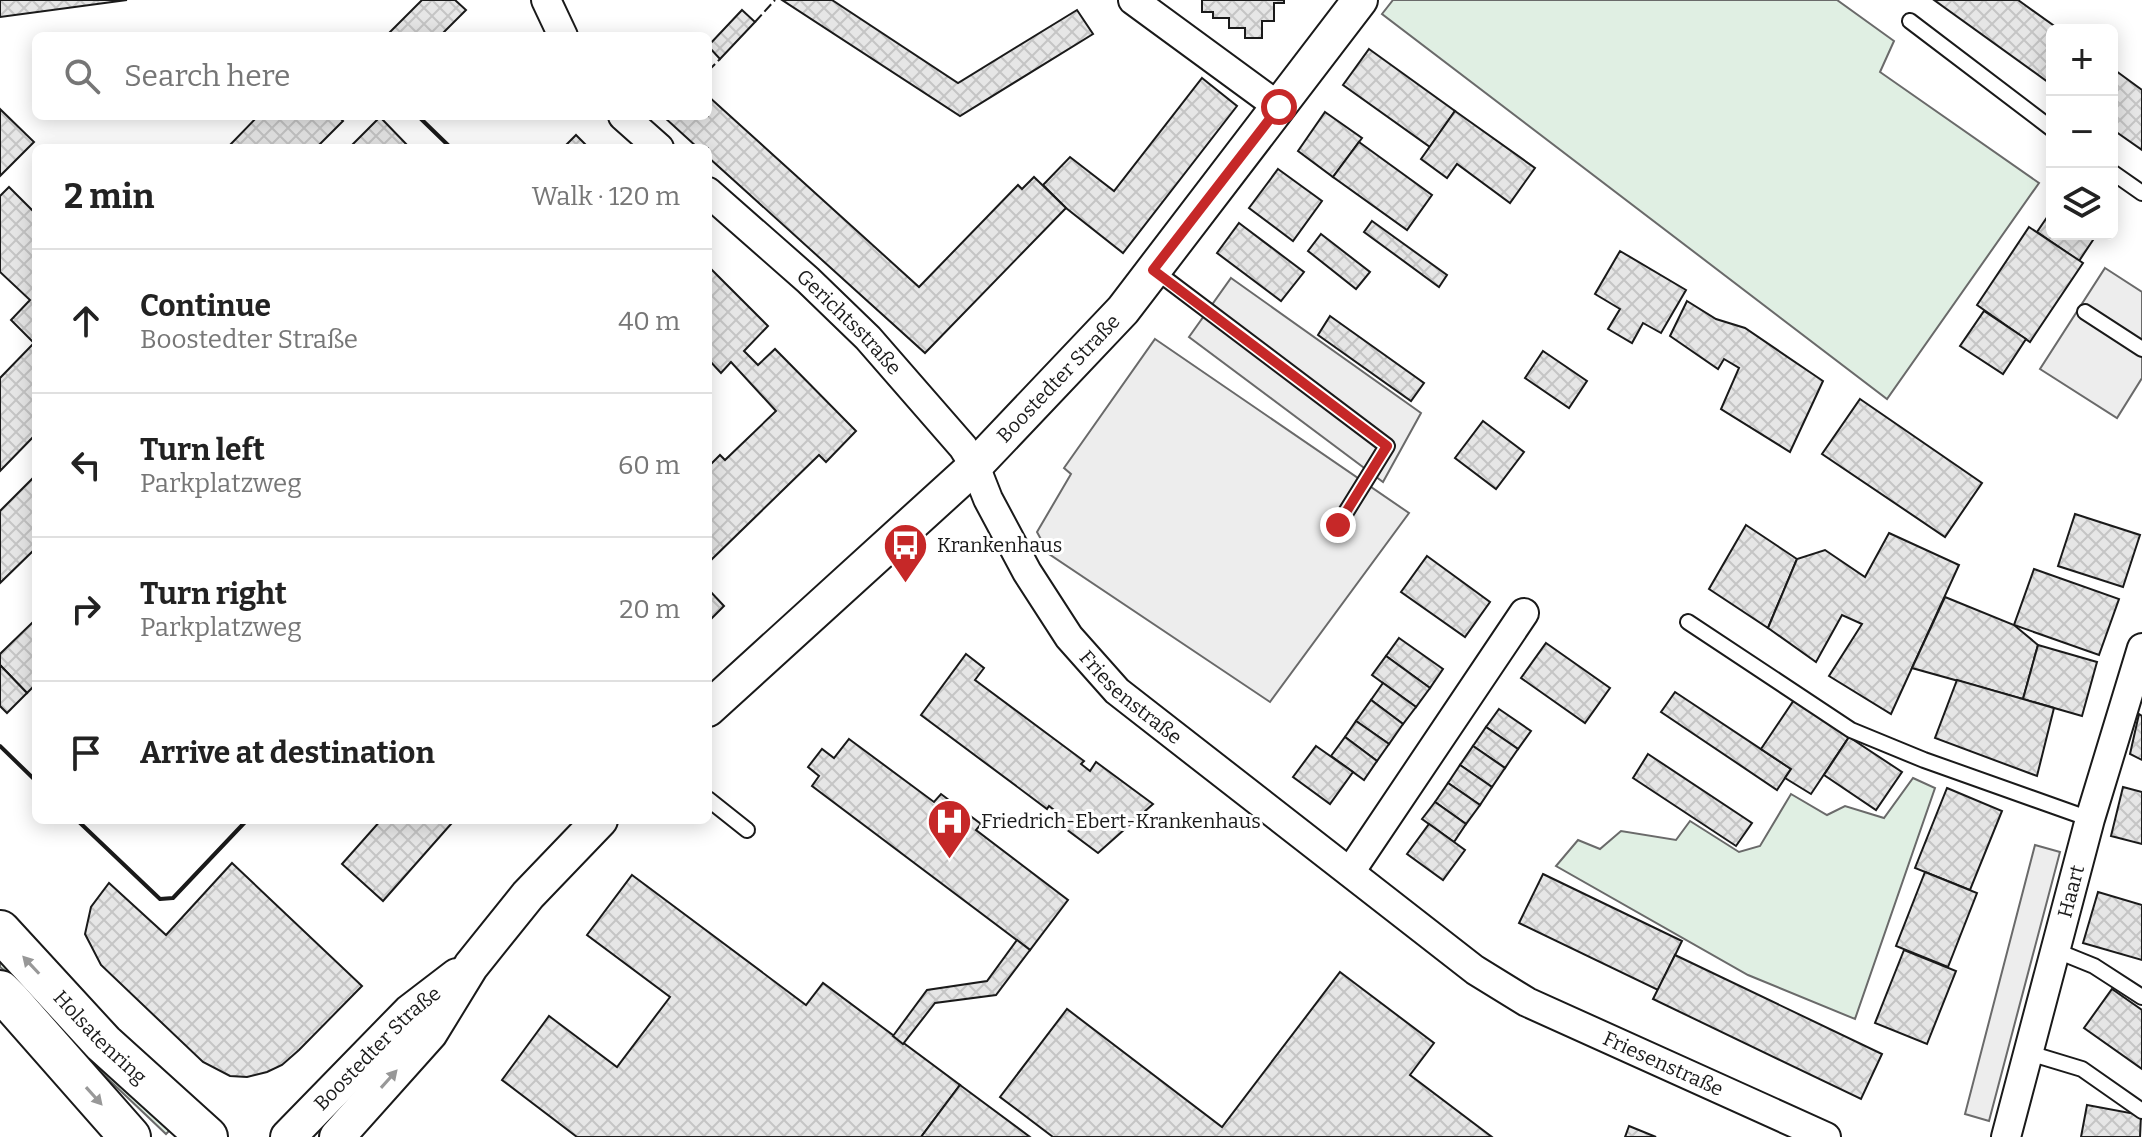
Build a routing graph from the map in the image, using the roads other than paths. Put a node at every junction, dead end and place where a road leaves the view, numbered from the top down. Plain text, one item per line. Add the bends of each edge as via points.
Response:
1 (546, 0) edge
2 (1133, 0) edge
3 (1360, 0) edge
4 (1910, 21) dead end
5 (561, 32) edge
6 (1279, 107) junction
7 (628, 120) edge
8 (2046, 124) edge
9 (654, 144) edge
10 (2118, 176) edge
11 (2142, 193) edge
12 (712, 196) edge
13 (1153, 270) junction
14 (2085, 312) dead end
15 (2142, 349) edge
16 (975, 466) junction
17 (1338, 525) dead end
18 (1524, 613) dead end
19 (1688, 622) dead end
20 (2142, 648) edge
21 (712, 705) edge
22 (712, 802) edge
23 (2090, 819) junction
24 (596, 824) edge
25 (747, 830) dead end
26 (1350, 872) junction
27 (0, 931) edge
28 (2057, 951) junction
29 (471, 966) junction
30 (0, 991) edge
31 (2142, 997) edge
32 (2029, 1053) junction
33 (2142, 1111) edge
34 (130, 1137) edge
35 (207, 1137) edge
36 (288, 1137) edge
37 (337, 1137) edge
38 (1826, 1137) edge
39 (2006, 1137) edge

1 - 5 street
2 - 6 street
3 - 6 street, Boostedter Straße
4 - 8 lane
6 - 13 street, Boostedter Straße
7 - 9 street
10 - 11 lane
12 - 16 street, Gerichtsstraße via 868,338
13 - 16 street, Boostedter Straße via 1123,310
13 - 17 lane via 1387,446
14 - 15 lane
16 - 21 street, Boostedter Straße
16 - 26 street, Friesenstraße via 1027,572 1069,637 1117,691
18 - 26 street
19 - 23 lane via 1851,730
20 - 23 street, Haart
22 - 25 lane
23 - 28 street, Haart
24 - 29 street, Boostedter Straße via 528,895
26 - 38 street, Friesenstraße via 1475,970 1527,1002
35 -> 27 main road, Holsatenring via 103,1043
28 - 31 lane via 2094,966
28 - 32 street, Haart
29 - 36 street, Boostedter Straße via 410,1012
37 -> 29 street, Boostedter Straße via 430,1033
30 -> 34 main road, Holsatenring
32 - 33 lane via 2082,1069
32 - 39 street, Haart

